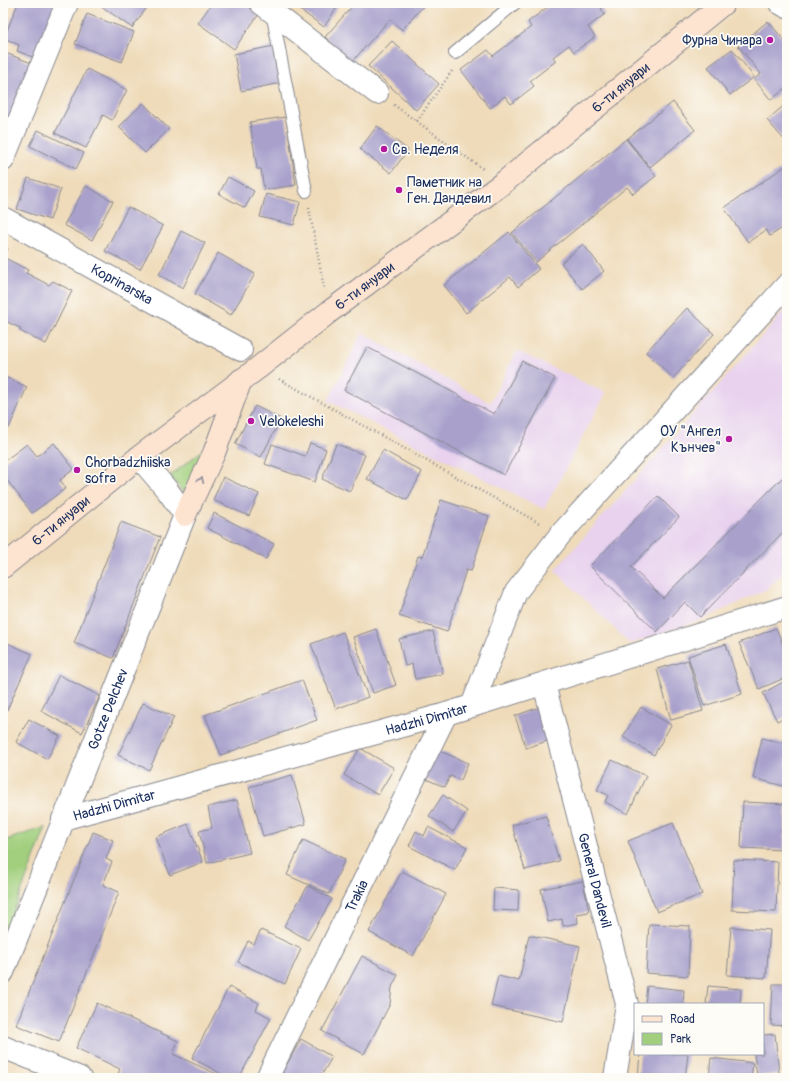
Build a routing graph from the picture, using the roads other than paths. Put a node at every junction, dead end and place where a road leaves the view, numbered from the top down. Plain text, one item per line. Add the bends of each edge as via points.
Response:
1 (67, 3) edge
2 (515, 3) edge
3 (724, 3) edge
4 (780, 3) edge
5 (268, 6) edge
6 (787, 7) edge
7 (455, 52) dead end
8 (377, 93) road end
9 (3, 160) edge
10 (306, 191) road end
11 (3, 218) edge
12 (787, 285) edge
13 (241, 350) dead end
14 (250, 374) junction
15 (139, 457) junction
16 (185, 515) junction
17 (3, 568) edge
18 (787, 607) edge
19 (544, 684) junction
20 (472, 706) junction
21 (446, 714) junction
22 (63, 819) junction
23 (3, 972) edge
24 (3, 1047) edge
25 (80, 1078) edge
26 (267, 1078) edge
27 (615, 1078) edge

1 - 9 street
2 - 7 lane
3 - 14 main road, 6-ти януари via 503,183
4 - 6 street
5 - 8 street
5 - 10 lane
11 - 13 street, Koprinarska
12 - 20 street via 560,535 516,592
14 - 15 main road, 6-ти януари
16 -> 14 main road
15 - 16 street
15 - 17 main road, 6-ти януари
16 - 22 street, Gotze Delchev
18 - 19 street, Hadzhi Dimitar
19 - 20 street, Hadzhi Dimitar
19 - 27 street, General Dandevil via 627,1004
20 - 21 street, Hadzhi Dimitar
21 - 22 street, Hadzhi Dimitar
21 - 26 street, Trakia
22 - 23 street, Gotze Delchev
24 - 25 street

